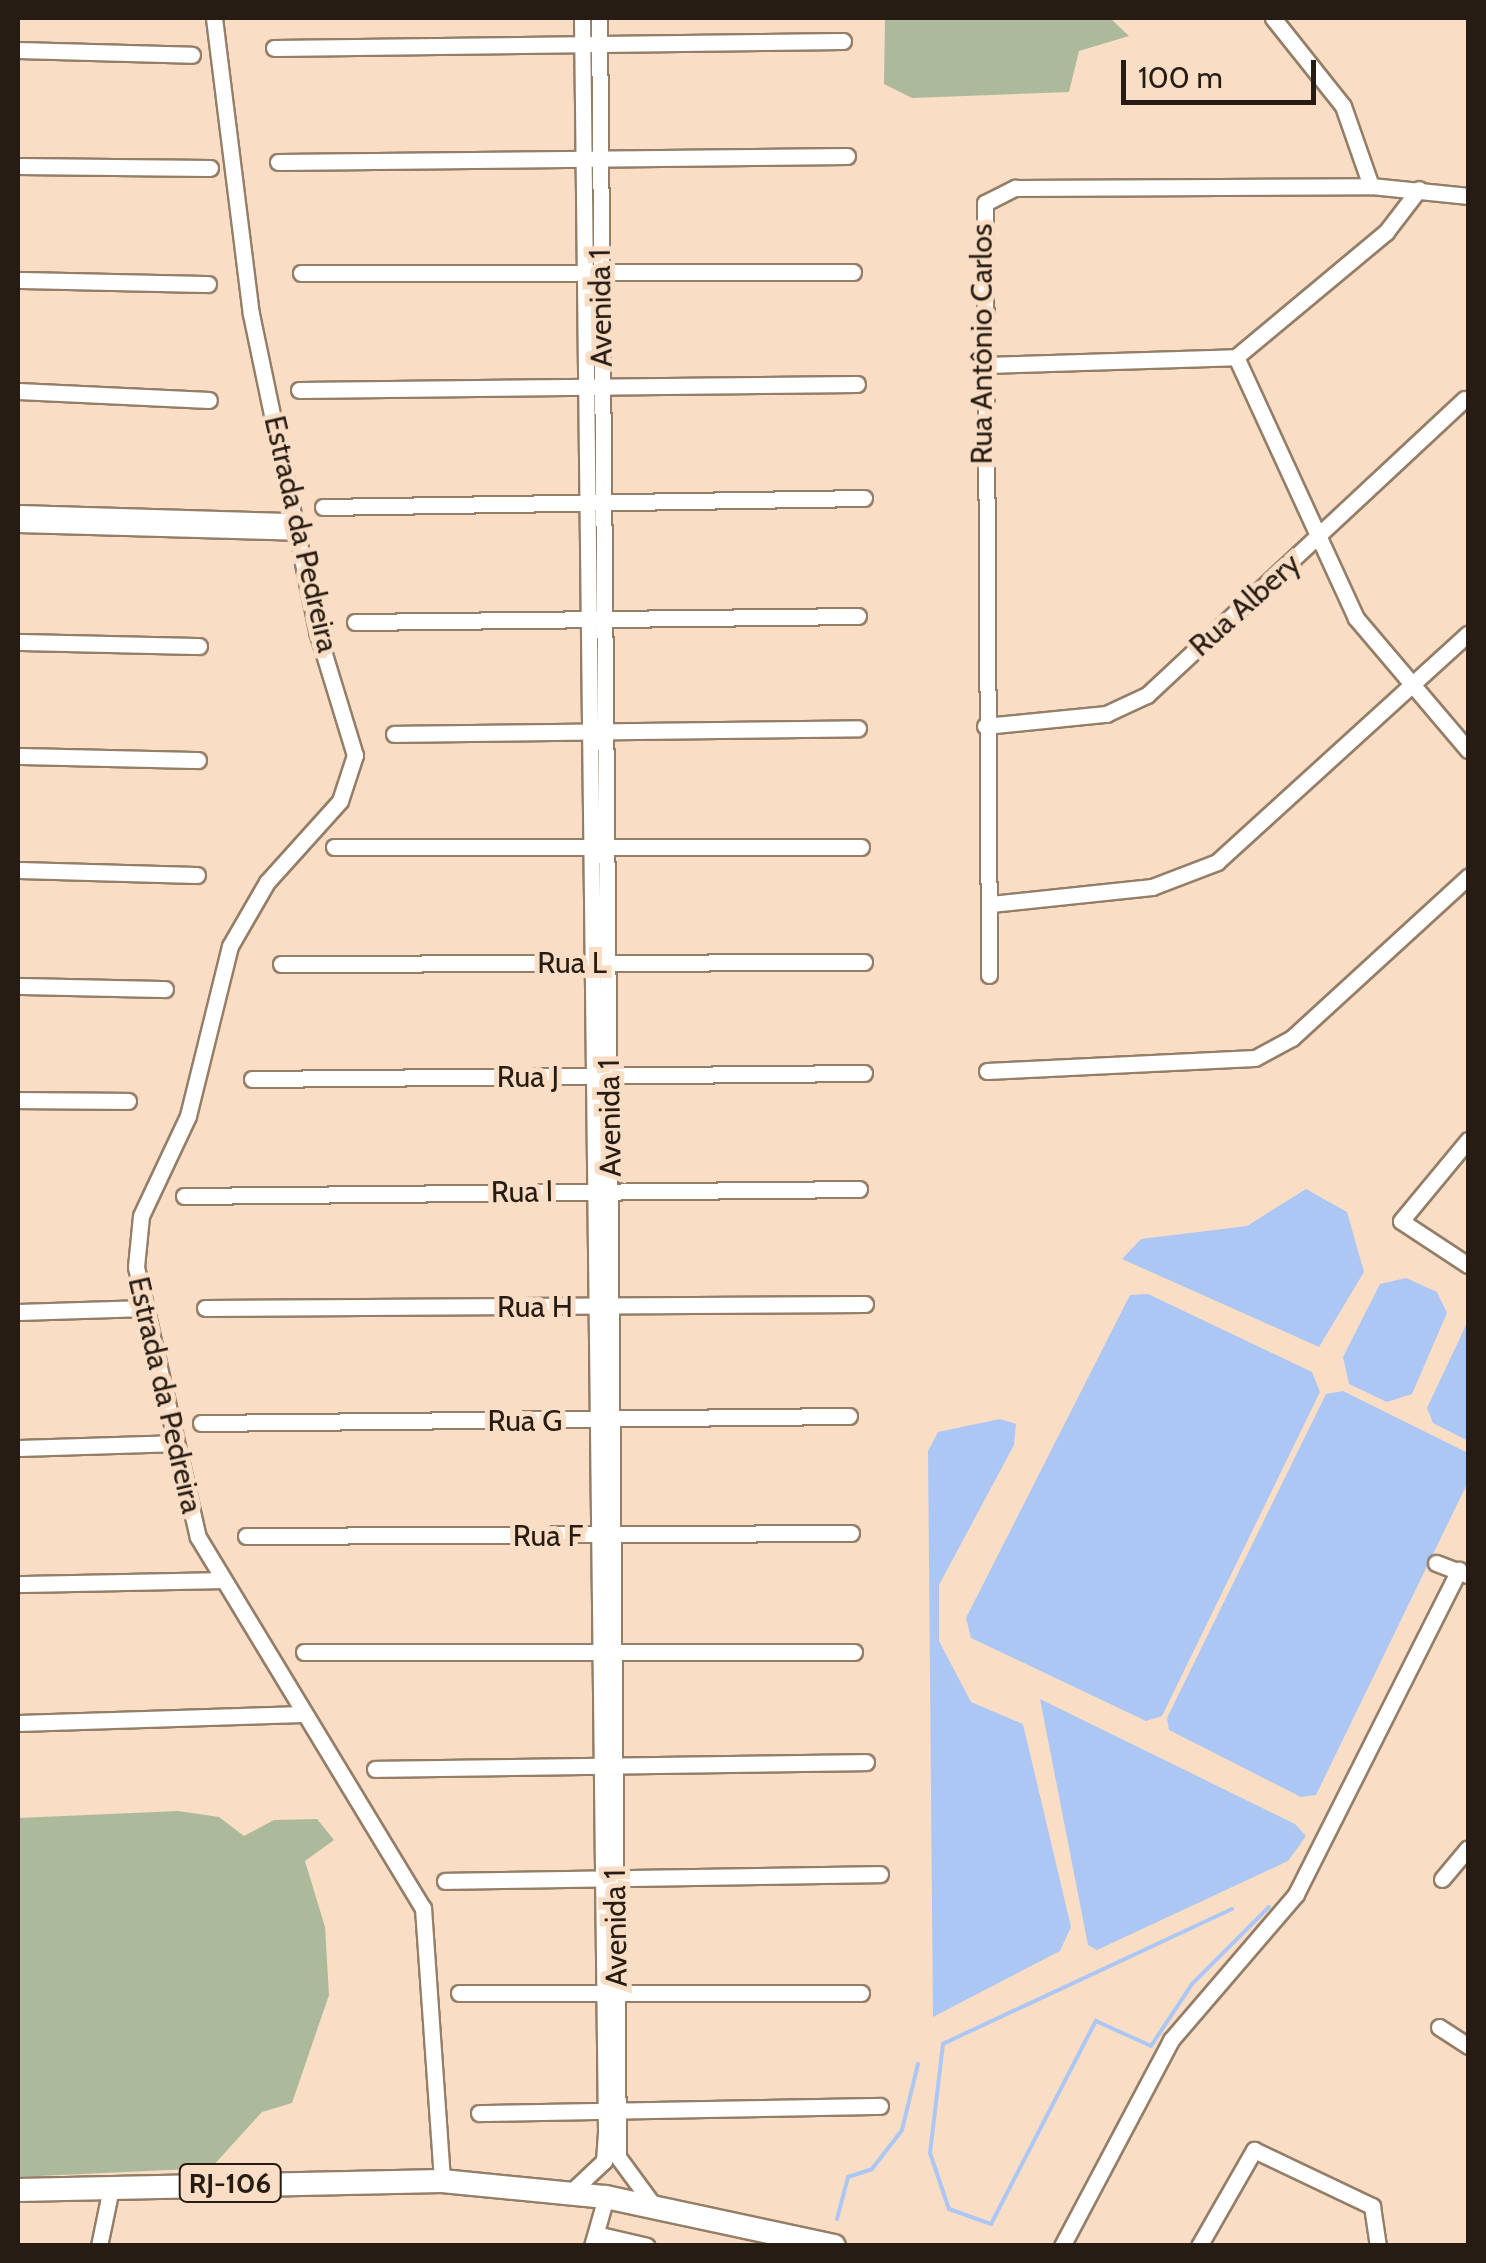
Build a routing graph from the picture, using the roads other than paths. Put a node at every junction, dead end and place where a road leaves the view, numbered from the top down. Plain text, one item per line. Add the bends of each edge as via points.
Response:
1 (214, 18) edge
2 (582, 18) edge
3 (599, 18) edge
4 (1273, 18) edge
5 (842, 41) dead end
6 (591, 42) junction
7 (274, 48) dead end
8 (18, 50) edge
9 (192, 54) dead end
10 (848, 156) dead end
11 (591, 158) junction
12 (278, 162) dead end
13 (18, 166) edge
14 (210, 168) dead end
15 (1371, 186) junction
16 (1419, 189) junction
17 (1468, 196) edge
18 (594, 272) junction
19 (853, 272) dead end
20 (301, 273) dead end
21 (18, 280) edge
22 (208, 284) dead end
23 (1236, 356) junction
24 (985, 365) junction
25 (857, 384) dead end
26 (595, 388) junction
27 (299, 390) dead end
28 (18, 391) edge
29 (1464, 399) dead end
30 (208, 400) dead end
31 (864, 498) dead end
32 (595, 502) junction
33 (323, 507) dead end
34 (18, 513) edge
35 (99, 522) junction
36 (18, 524) edge
37 (296, 527) junction
38 (1318, 538) junction
39 (858, 616) dead end
40 (588, 618) junction
41 (605, 618) junction
42 (354, 622) dead end
43 (1468, 634) edge
44 (18, 642) edge
45 (199, 646) dead end
46 (1409, 689) junction
47 (985, 726) junction
48 (858, 728) dead end
49 (598, 732) junction
50 (394, 734) dead end
51 (1468, 750) edge
52 (18, 756) edge
53 (198, 760) dead end
54 (608, 846) junction
55 (860, 846) dead end
56 (590, 847) junction
57 (334, 848) dead end
58 (18, 870) edge
59 (197, 875) dead end
60 (1468, 876) edge
61 (992, 904) junction
62 (610, 962) junction
63 (864, 962) dead end
64 (590, 963) junction
65 (281, 964) dead end
66 (989, 975) dead end
67 (18, 986) edge
68 (165, 989) dead end
69 (987, 1071) dead end
70 (864, 1073) dead end
71 (599, 1077) junction
72 (252, 1079) dead end
73 (18, 1100) edge
74 (128, 1101) dead end
75 (1468, 1140) edge
76 (859, 1189) dead end
77 (611, 1191) junction
78 (592, 1192) junction
79 (184, 1196) dead end
80 (1468, 1264) edge
81 (865, 1304) dead end
82 (603, 1306) junction
83 (146, 1308) junction
84 (205, 1308) dead end
85 (18, 1312) edge
86 (848, 1416) dead end
87 (603, 1420) junction
88 (200, 1423) dead end
89 (173, 1443) junction
90 (18, 1448) edge
91 (851, 1533) dead end
92 (246, 1536) dead end
93 (605, 1536) junction
94 (1436, 1563) dead end
95 (1464, 1572) edge
96 (219, 1580) junction
97 (18, 1584) edge
98 (604, 1651) junction
99 (304, 1652) dead end
100 (854, 1652) dead end
101 (302, 1714) junction
102 (18, 1723) edge
103 (866, 1762) dead end
104 (605, 1764) junction
105 (375, 1769) dead end
106 (1468, 1848) edge
107 (880, 1874) dead end
108 (1442, 1879) dead end
109 (609, 1880) junction
110 (445, 1881) dead end
111 (459, 1993) dead end
112 (861, 1993) dead end
113 (611, 1994) junction
114 (1439, 2028) dead end
115 (1468, 2046) edge
116 (880, 2106) dead end
117 (612, 2110) junction
118 (478, 2113) dead end
119 (442, 2182) junction
120 (111, 2188) junction
121 (18, 2190) edge
122 (570, 2193) junction
123 (606, 2197) junction
124 (654, 2206) junction
125 (594, 2240) edge
126 (812, 2242) edge
127 (99, 2246) edge
128 (647, 2246) edge
129 (1062, 2246) edge
130 (1199, 2246) edge
131 (1378, 2246) edge

1 - 37 street, Estrada da Pedreira via 251,314
2 - 6 street, Avenida 1
3 - 6 street, Avenida 1
4 - 15 street via 1342,106
5 - 6 street
6 - 7 street
6 - 11 street, Avenida 1
8 - 9 street
10 - 11 street
11 - 12 street
11 - 18 street, Avenida 1
13 - 14 street
15 - 16 street, Rua Antônio Carlos
15 - 24 street, Rua Antônio Carlos via 998,194 980,224
16 - 17 street, Rua Antônio Carlos
16 - 23 street via 1386,232
18 - 19 street
18 - 20 street
18 - 26 street, Avenida 1
21 - 22 street
23 - 24 street
23 - 38 street
24 - 47 street, Rua Antônio Carlos
25 - 26 street
26 - 27 street
26 - 32 street, Avenida 1
28 - 30 street
29 - 38 street, Rua Albery
31 - 32 street
32 - 33 street
32 - 40 street, Avenida 1
32 - 41 street, Avenida 1
34 - 35 street
35 - 36 street
35 - 37 street
37 - 83 street, Estrada da Pedreira via 317,631 346,705 354,772 230,946 188,1116 141,1216 136,1267
38 - 46 street via 1356,618
38 - 47 street, Rua Albery via 1126,707
39 - 41 street
40 - 41 street
40 - 42 street
40 - 49 street, Avenida 1
41 - 49 street, Avenida 1
43 - 46 street
44 - 45 street
46 - 51 street
46 - 61 street via 1217,862 1152,887
47 - 61 street, Rua Antônio Carlos
48 - 49 street
49 - 50 street
49 - 54 street, Avenida 1
49 - 56 street, Avenida 1
52 - 53 street
54 - 55 street
54 - 56 street
54 - 62 street, Avenida 1
56 - 57 street
56 - 64 street, Avenida 1
58 - 59 street
60 - 69 street via 1307,1025 1255,1058
61 - 66 street, Rua Antônio Carlos
62 - 63 street, Rua L
62 - 64 street, Rua L
62 - 71 street, Avenida 1
64 - 65 street, Rua L
64 - 71 street, Avenida 1
67 - 68 street
70 - 71 street, Rua J
71 - 72 street, Rua J
71 - 77 street, Avenida 1
71 - 78 street, Avenida 1
73 - 74 street
75 - 80 street via 1401,1220
76 - 77 street, Rua I
77 - 78 street, Rua I
77 - 82 street, Avenida 1
78 - 79 street, Rua I
78 - 82 street, Avenida 1
81 - 82 street, Rua H
82 - 84 street, Rua H
82 - 87 street, Avenida 1
83 - 85 street
83 - 89 street, Estrada da Pedreira
86 - 87 street, Rua G
87 - 88 street, Rua G
87 - 93 street, Avenida 1
89 - 90 street
89 - 96 street, Estrada da Pedreira
91 - 93 street, Rua F
92 - 93 street, Rua F
93 - 98 street, Avenida 1
94 - 95 street
95 - 129 street via 1296,1894 1171,2040
96 - 97 street
96 - 101 street, Estrada da Pedreira
98 - 99 street
98 - 100 street
98 - 104 street, Avenida 1
101 - 102 street
101 - 119 street, Estrada da Pedreira via 424,1908
103 - 104 street
104 - 105 street
104 - 109 street, Avenida 1
106 - 108 street
107 - 109 street
109 - 110 street
109 - 113 street, Avenida 1
111 - 113 street
112 - 113 street
113 - 117 street, Avenida 1
114 - 115 street
116 - 117 street
117 - 118 street
117 - 122 street, Avenida 1 via 604,2161
117 - 124 street, Avenida 1 via 620,2166
119 - 120 highway, RJ-106
119 - 122 highway, RJ-106
120 - 121 highway, RJ-106
120 - 127 street
122 - 123 highway, RJ-106
123 - 124 highway, RJ-106
123 - 125 street
124 - 126 highway, RJ-106
125 - 128 street
130 - 131 street via 1254,2150 1372,2206

